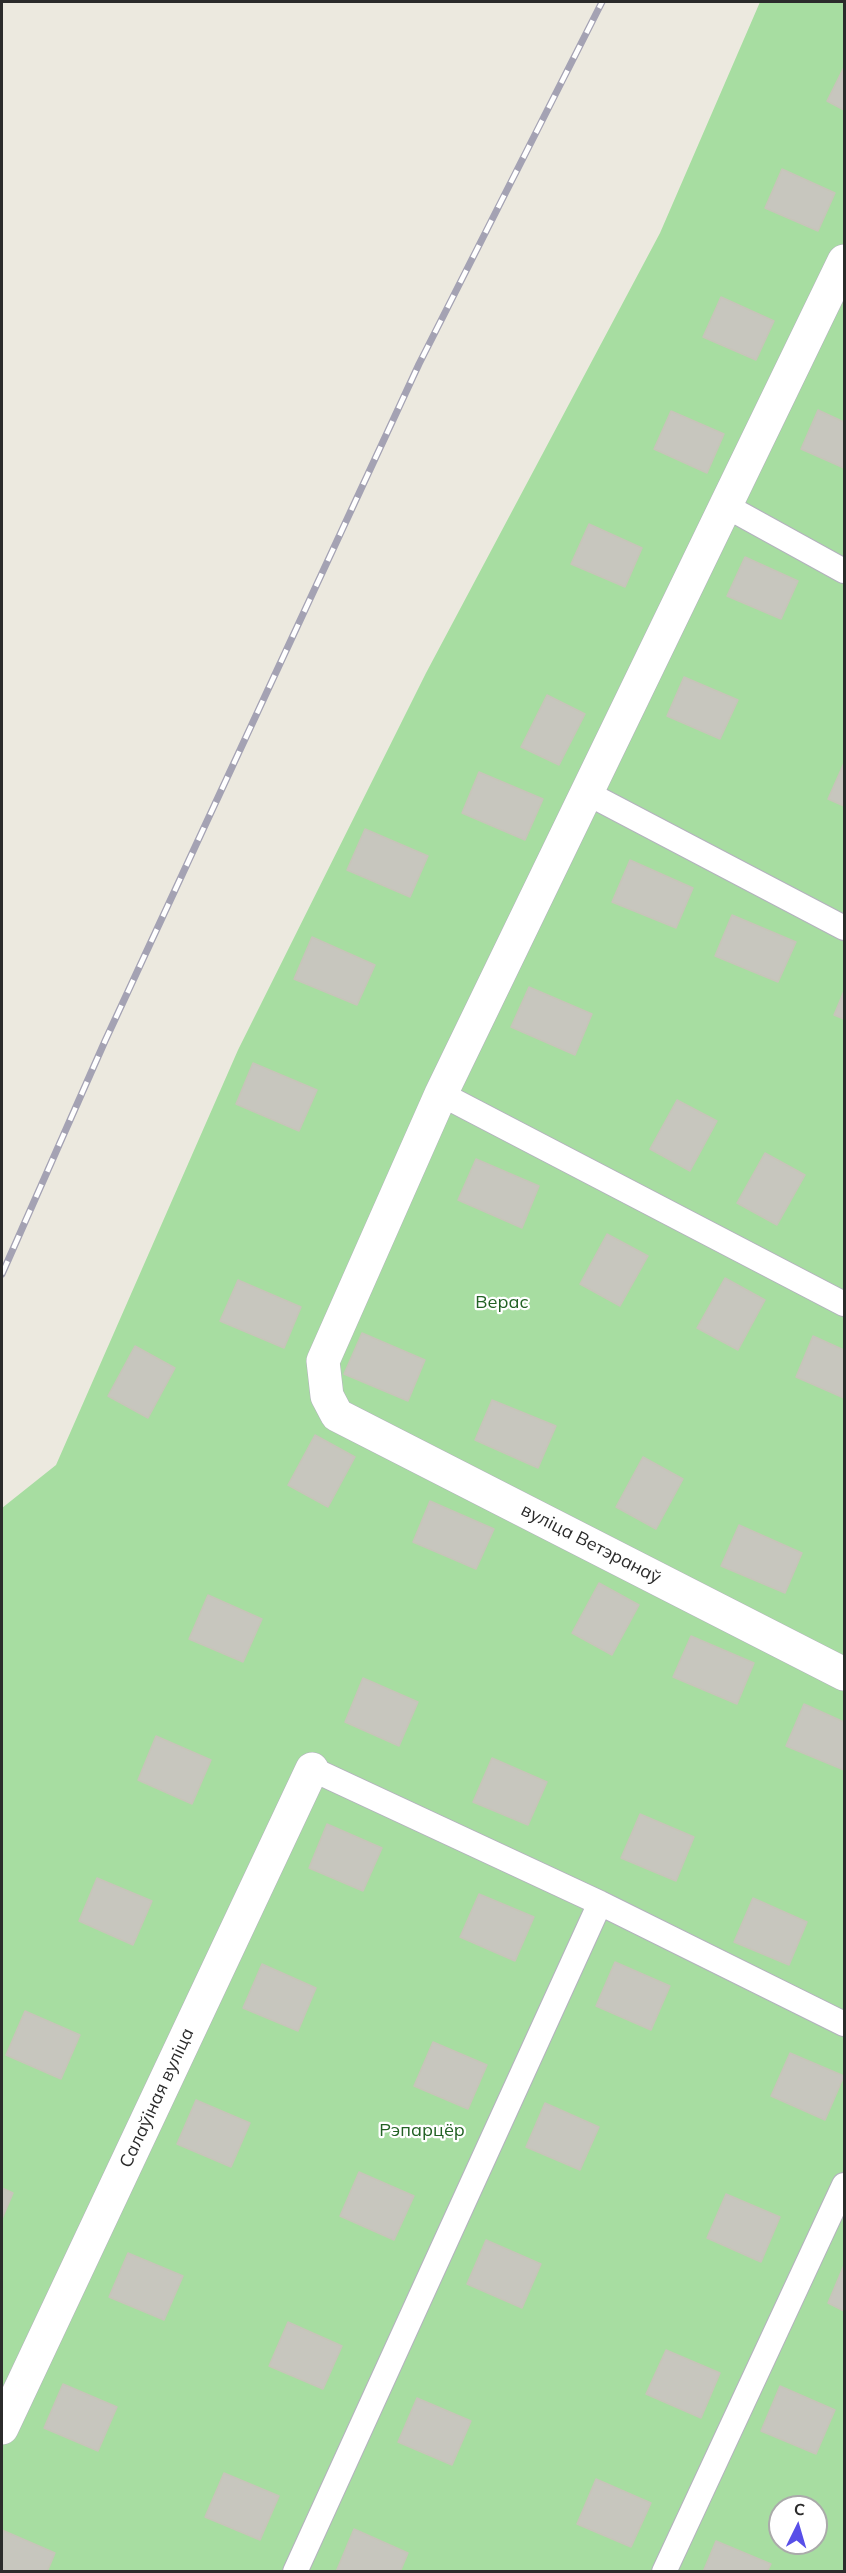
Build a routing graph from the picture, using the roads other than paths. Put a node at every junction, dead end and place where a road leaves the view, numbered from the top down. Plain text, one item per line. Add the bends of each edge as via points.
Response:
1 (844, 261) edge
2 (726, 506) junction
3 (844, 571) edge
4 (587, 793) junction
5 (844, 928) edge
6 (441, 1094) junction
7 (844, 1304) edge
8 (844, 1674) edge
9 (312, 1769) joint
10 (600, 1902) junction
11 (844, 2025) edge
12 (844, 2185) edge
13 (2, 2428) edge
14 (295, 2571) edge
15 (664, 2571) edge

1 - 2 street
2 - 3 lane
2 - 4 street
4 - 5 lane
4 - 6 street
6 - 7 lane
6 - 8 street, вуліца Ветэранаў via 323,1361 327,1396 337,1415
9 - 10 lane
9 - 13 street, Салаўіная вуліца
10 - 11 lane
10 - 14 lane
12 - 15 lane

